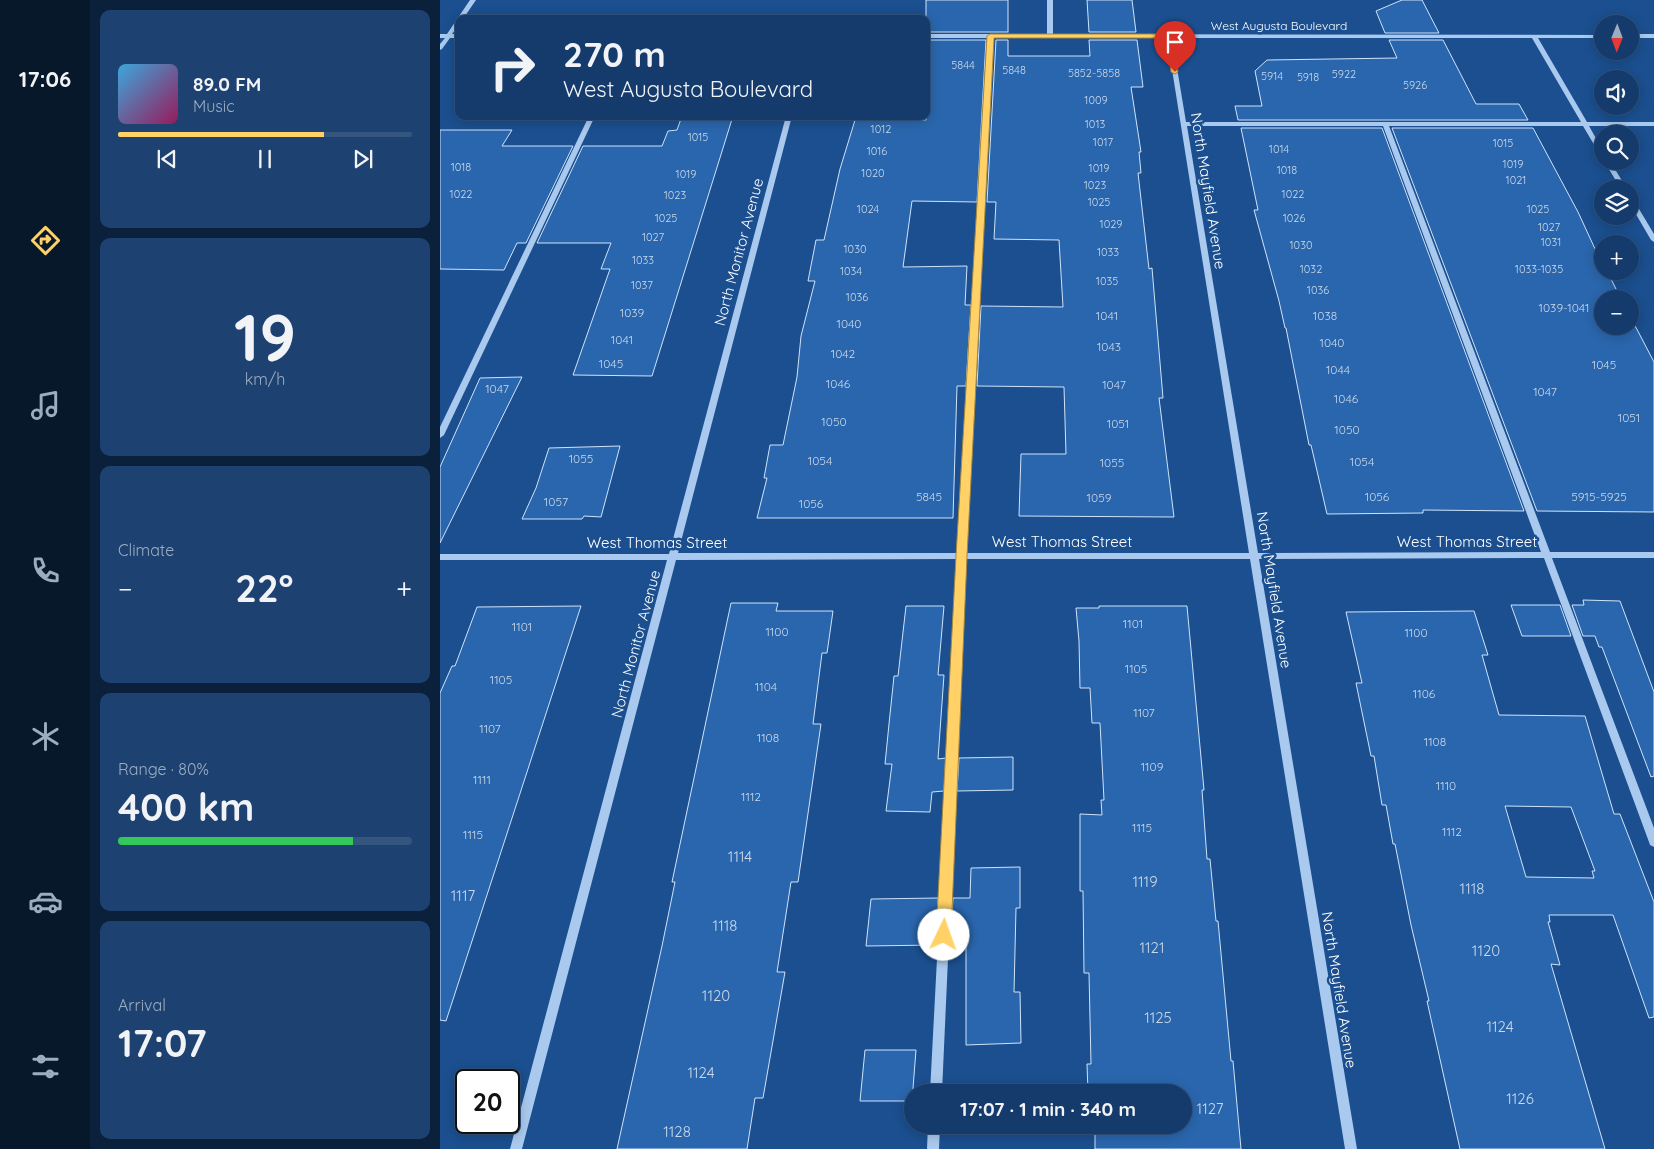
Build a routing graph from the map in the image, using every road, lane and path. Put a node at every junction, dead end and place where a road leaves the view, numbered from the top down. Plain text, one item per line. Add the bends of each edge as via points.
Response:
1 (473, 0) edge
2 (1050, 0) edge
3 (462, 15) edge
4 (455, 26) edge
5 (440, 36) edge
6 (448, 36) junction
7 (455, 36) edge
8 (930, 36) edge
9 (990, 36) junction
10 (1050, 36) junction
11 (1169, 36) junction
12 (1534, 36) junction
13 (1594, 36) edge
14 (1639, 36) edge
15 (1654, 36) edge
16 (440, 48) edge
17 (590, 120) edge
18 (788, 120) edge
19 (1184, 124) junction
20 (1586, 124) junction
21 (1654, 124) edge
22 (1386, 125) junction
23 (1594, 138) edge
24 (1639, 214) edge
25 (1654, 240) edge
26 (440, 435) edge
27 (1654, 555) edge
28 (962, 556) junction
29 (1254, 556) junction
30 (1546, 556) junction
31 (440, 557) edge
32 (673, 557) junction
33 (1654, 842) edge
34 (936, 1084) edge
35 (934, 1134) edge
36 (516, 1149) edge
37 (933, 1149) edge
38 (1351, 1149) edge

1 - 3 street
2 - 10 street
4 - 6 street
5 - 6 street
6 - 7 street
6 - 16 street
8 - 9 street, West Augusta Boulevard
9 - 10 street, West Augusta Boulevard
9 - 28 street
10 - 11 street, West Augusta Boulevard
11 - 12 street, West Augusta Boulevard
11 - 19 street, North Mayfield Avenue
12 - 13 street, West Augusta Boulevard
12 - 20 street
14 - 15 street
17 - 26 street
18 - 32 street, North Monitor Avenue
19 - 22 street
19 - 29 street, North Mayfield Avenue
20 - 21 street
20 - 22 street
20 - 23 street
22 - 30 street
24 - 25 street
27 - 30 street, West Thomas Street
28 - 29 street, West Thomas Street
28 - 32 street, West Thomas Street
28 - 34 street
29 - 30 street, West Thomas Street
29 - 38 street, North Mayfield Avenue
30 - 33 street
31 - 32 street, West Thomas Street
32 - 36 street, North Monitor Avenue
35 - 37 street

